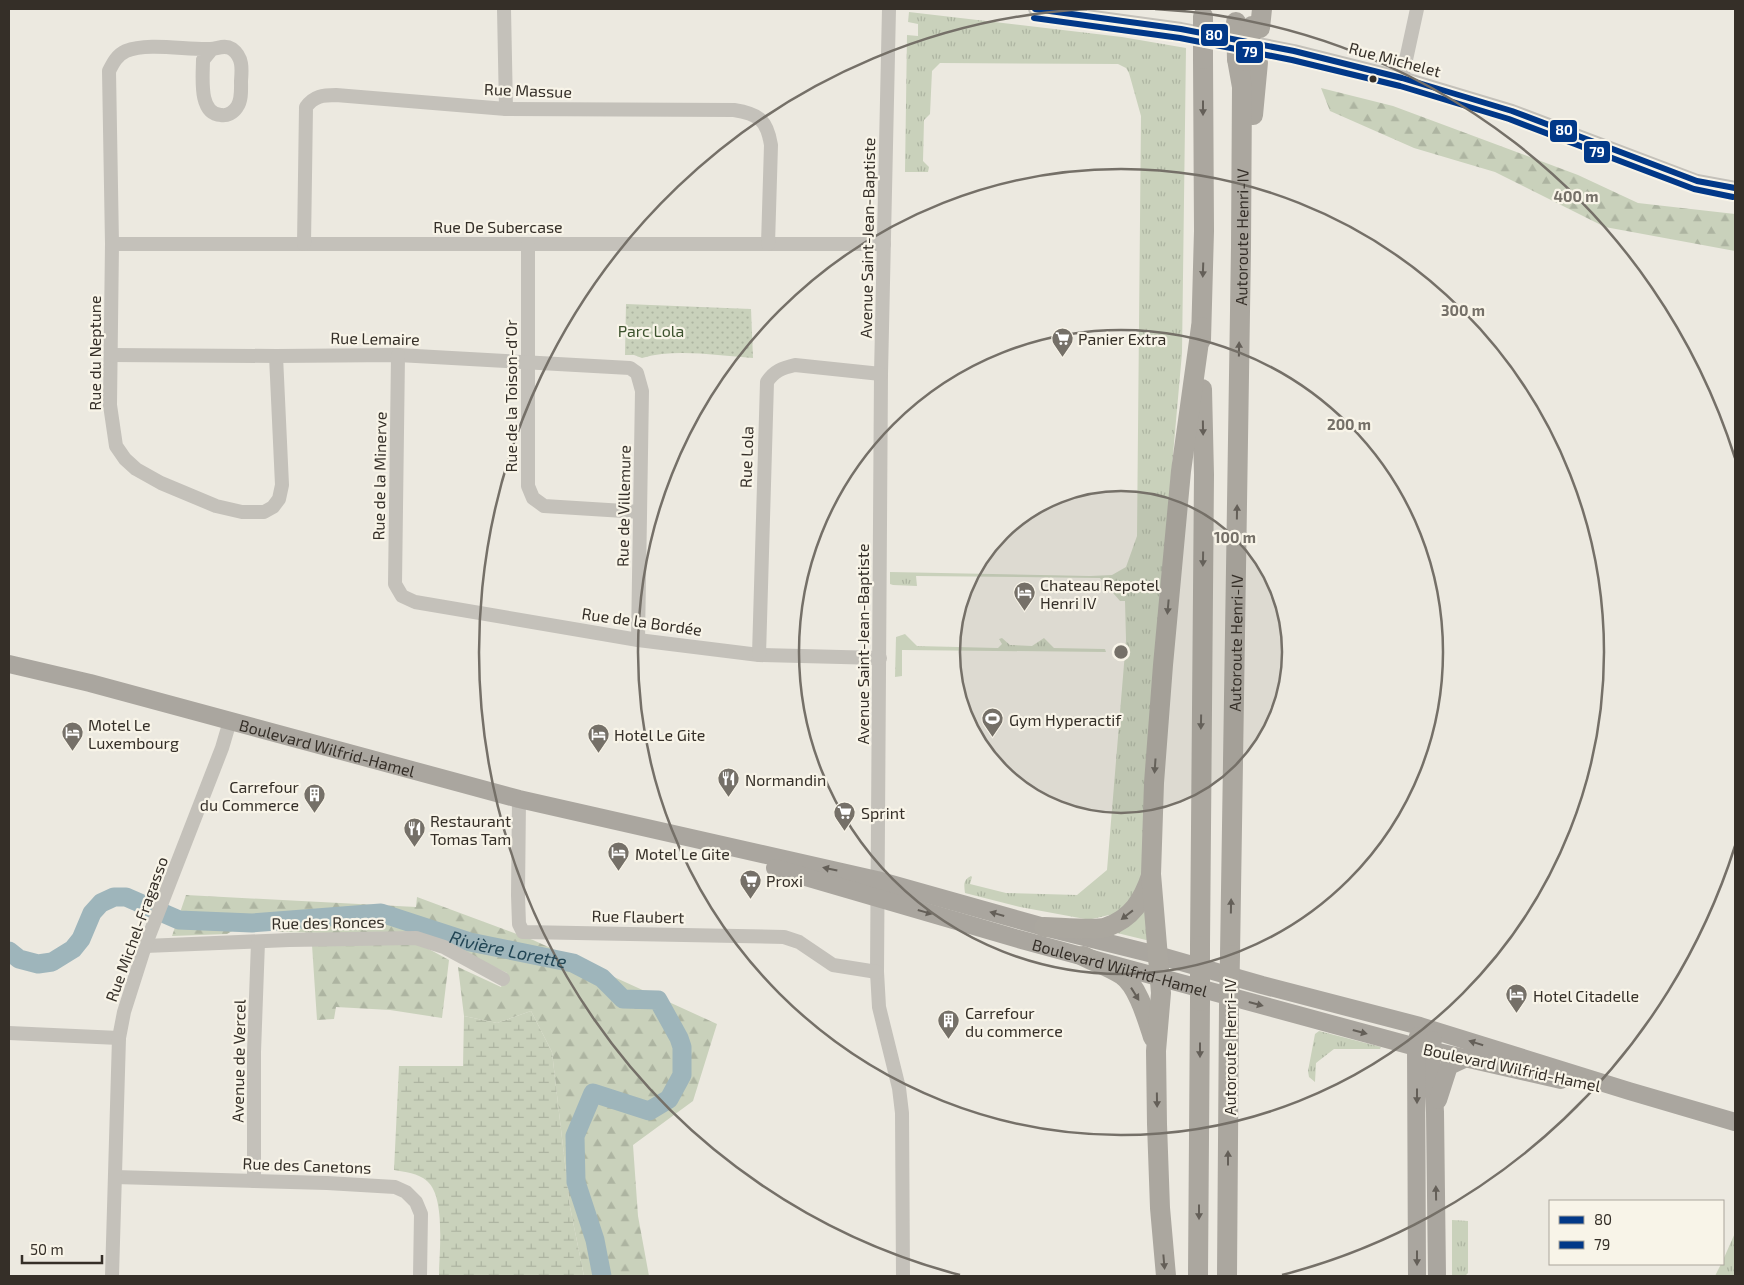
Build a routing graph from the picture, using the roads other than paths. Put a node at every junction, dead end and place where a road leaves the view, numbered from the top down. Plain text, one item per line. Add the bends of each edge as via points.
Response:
1 (504, 9) edge
2 (889, 9) edge
3 (1035, 9) edge
4 (1417, 9) edge
5 (1203, 12) edge
6 (1250, 17) edge
7 (212, 49) junction
8 (1247, 61) junction
9 (1402, 78) junction
10 (506, 109) junction
11 (1735, 188) edge
12 (112, 244) junction
13 (304, 244) junction
14 (528, 244) junction
15 (768, 244) junction
16 (884, 244) junction
17 (1241, 247) junction
18 (1201, 327) junction
19 (111, 355) junction
20 (398, 355) junction
21 (276, 356) junction
22 (527, 362) junction
23 (637, 373) joint
24 (881, 374) junction
25 (640, 512) junction
26 (402, 596) joint
27 (638, 640) junction
28 (759, 655) junction
29 (880, 658) junction
30 (9, 664) edge
31 (230, 721) junction
32 (519, 799) junction
33 (646, 828) junction
34 (1152, 874) junction
35 (877, 880) junction
36 (878, 898) junction
37 (1044, 927) junction
38 (258, 942) junction
39 (145, 946) junction
40 (1157, 955) junction
41 (1083, 956) junction
42 (877, 972) junction
43 (1159, 977) junction
44 (503, 979) dead end
45 (1428, 1028) junction
46 (9, 1033) edge
47 (119, 1038) junction
48 (1423, 1048) junction
49 (1156, 1051) junction
50 (1466, 1058) junction
51 (1629, 1091) junction
52 (1435, 1112) junction
53 (1735, 1122) edge
54 (115, 1177) junction
55 (254, 1181) junction
56 (112, 1276) edge
57 (420, 1276) edge
58 (903, 1276) edge
59 (1166, 1276) edge
60 (1198, 1276) edge
61 (1227, 1276) edge
62 (1417, 1276) edge
63 (1437, 1276) edge

1 - 10 street
2 - 16 street, Avenue Saint-Jean-Baptiste
3 - 9 street, Rue Michelet via 1180,29 1294,51
4 - 9 street
5 -> 18 highway, Autoroute Henri-IV, bridge
6 - 8 highway
7 - 7 street, Rue du Neptune via 203,60 204,104 212,113 227,115 236,109 240,99 240,62 236,53 228,48
7 - 12 street, Rue du Neptune via 133,49 112,63 108,78
8 - 17 highway
8 - 17 highway, Autoroute Henri-IV via 1242,87
9 - 11 street, Rue Michelet via 1512,111 1697,181
10 - 13 street, Rue Massue via 336,95 313,99 306,107
10 - 15 street, Rue Massue via 750,112 763,121 771,146
12 - 13 street, Rue De Subercase
12 - 19 street, Rue du Neptune
13 - 14 street, Rue De Subercase
14 - 15 street, Rue De Subercase
14 - 22 street, Rue de la Toison-d'Or
15 - 16 street, Rue De Subercase
16 - 24 street, Avenue Saint-Jean-Baptiste
61 -> 17 highway, Autoroute Henri-IV, bridge
18 -> 34 highway via 1171,571 1156,746
18 -> 60 highway, Autoroute Henri-IV, bridge via 1204,485
19 - 21 street, Rue Lemaire
19 - 21 street, Rue du Neptune via 110,405 116,446 124,459 161,483 216,506 242,512 264,512 279,499 282,485
20 - 21 street, Rue Lemaire
20 - 22 street, Rue Lemaire
20 - 26 street, Rue de la Minerve via 395,584
22 - 23 street, Rue Lemaire via 618,366
22 - 25 street, Rue de la Toison-d'Or via 528,486 533,498 544,506
23 - 25 street, Rue de Villemure via 642,391
24 - 28 street, Rue Lola via 795,365 772,374 767,382
24 - 29 street, Avenue Saint-Jean-Baptiste
25 - 27 street, Rue de Villemure
26 - 27 street, Rue de la Bordée via 415,602
27 - 28 street, Rue de la Bordée
28 - 29 street, Rue de la Bordée
29 - 35 street, Avenue Saint-Jean-Baptiste
30 - 31 main road, Boulevard Wilfrid-Hamel
31 - 32 main road, Boulevard Wilfrid-Hamel
31 - 39 street, Rue Michel-Fragasso
32 - 33 main road, Boulevard Wilfrid-Hamel
32 - 42 street, Rue Flaubert via 518,895 519,924 523,932 784,938 799,942 834,965
35 -> 33 main road, Boulevard Wilfrid-Hamel
33 - 36 main road, Boulevard Wilfrid-Hamel
34 -> 37 highway via 1145,894 1133,911 1106,927
34 - 40 highway
35 - 36 street, Avenue Saint-Jean-Baptiste
37 -> 35 main road, Boulevard Wilfrid-Hamel
36 -> 41 main road, Boulevard Wilfrid-Hamel
36 - 42 street, Avenue Saint-Jean-Baptiste
37 - 40 main road, Boulevard Wilfrid-Hamel
38 - 39 street, Rue des Ronces
38 - 44 street, Rue des Ronces via 416,938 444,947
38 - 55 street, Avenue de Vercel
39 - 47 street, Rue Michel-Fragasso
40 - 43 highway
40 - 45 main road, Boulevard Wilfrid-Hamel via 1262,986
41 - 43 main road, Boulevard Wilfrid-Hamel
41 -> 49 highway via 1126,979 1145,1010
42 - 58 street, Avenue Saint-Jean-Baptiste via 879,1007 902,1113
43 -> 48 main road, Boulevard Wilfrid-Hamel
43 - 49 highway
45 - 48 main road
51 -> 45 main road, Boulevard Wilfrid-Hamel
46 - 47 street
47 - 54 street, Rue Michel-Fragasso
48 - 50 main road, Boulevard Wilfrid-Hamel
48 - 52 main road
48 -> 62 main road
49 -> 59 highway via 1160,1208
50 - 51 main road, Boulevard Wilfrid-Hamel via 1544,1077
50 - 52 main road via 1449,1066
51 - 53 main road, Boulevard Wilfrid-Hamel
63 -> 52 main road
54 - 55 street, Rue des Canetons
54 - 56 street, Rue Michel-Fragasso
55 - 57 street, Rue des Canetons via 384,1186 406,1192 422,1214

